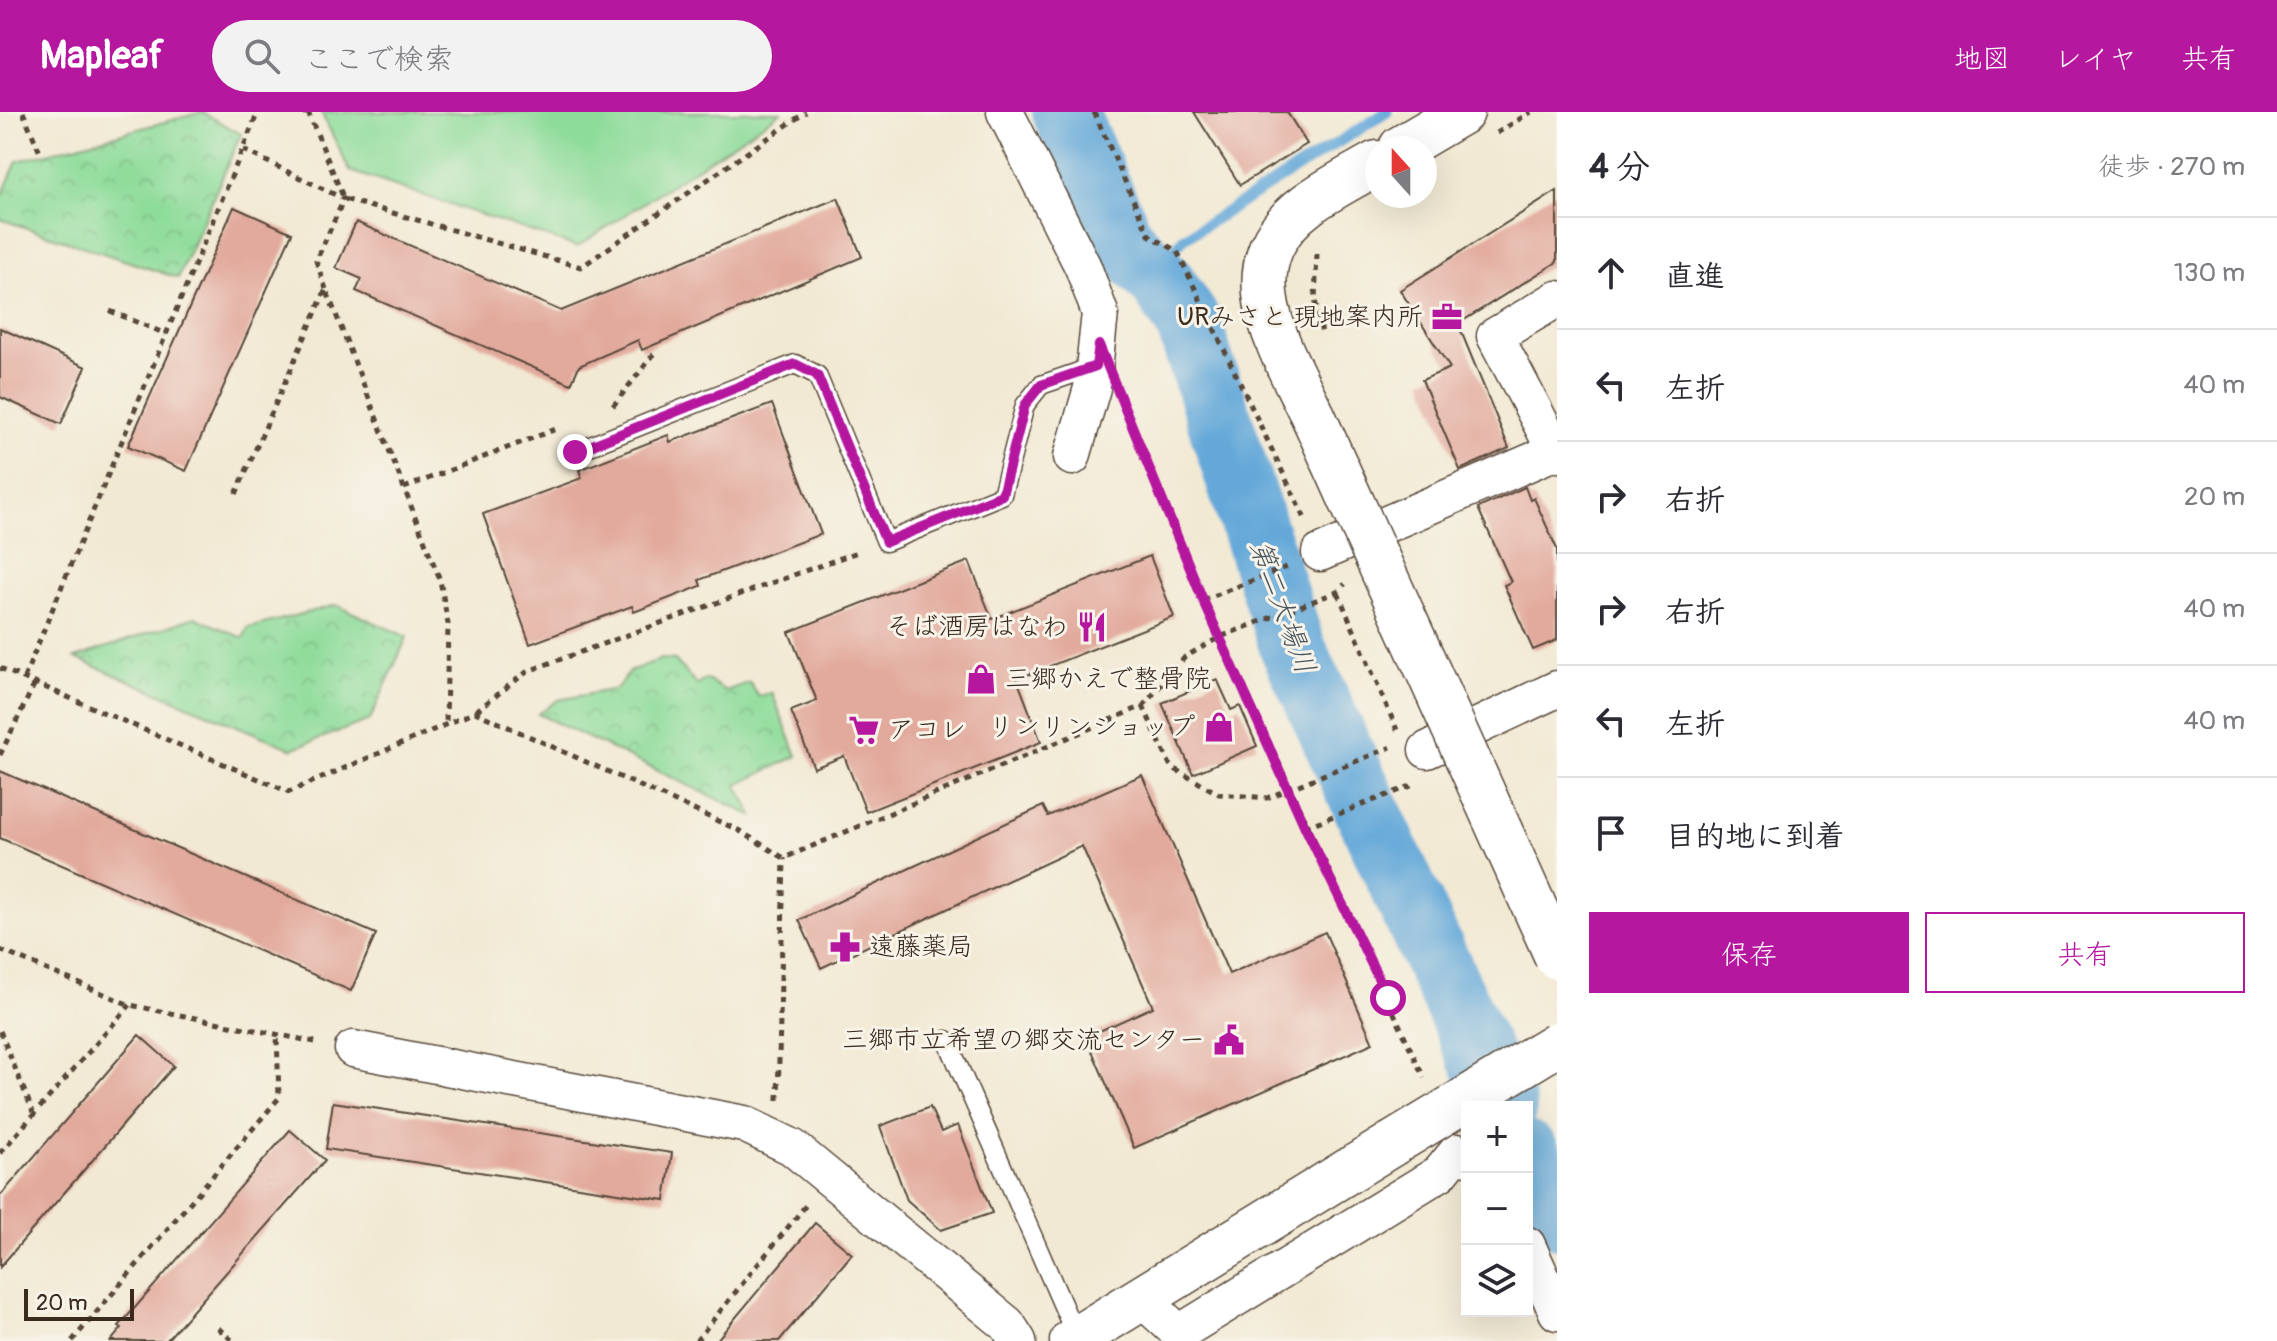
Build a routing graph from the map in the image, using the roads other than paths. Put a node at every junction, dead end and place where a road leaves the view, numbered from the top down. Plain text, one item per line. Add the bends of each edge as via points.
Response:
1 (1005, 112) edge
2 (1462, 112) edge
3 (1421, 136) edge
4 (1365, 170) edge
5 (1557, 299) edge
6 (1096, 366) junction
7 (575, 452) dead end
8 (1556, 453) edge
9 (1072, 457) dead end
10 (1320, 553) road end
11 (1557, 689) edge
12 (1415, 761) road end
13 (1557, 957) edge
14 (947, 1040) dead end
15 (1557, 1044) edge
16 (353, 1049) road end
17 (1461, 1154) edge
18 (1533, 1258) edge
19 (1142, 1299) junction
20 (1557, 1312) edge
21 (1074, 1340) edge
22 (1018, 1341) edge

1 - 6 street via 1083,267 1100,313
2 - 3 street
4 - 13 street, bridge via 1307,204 1278,234 1264,272 1264,301 1271,328
5 - 8 street via 1495,336
6 - 7 lane via 1041,385 1025,405 1002,495 886,542 817,375 795,364
6 - 9 street
8 - 10 street
11 - 12 street
14 - 21 lane
15 - 19 street, bridge
16 - 22 street via 744,1124 772,1136 995,1314
17 - 19 street via 1457,1152 1440,1173 1179,1333
18 - 20 street
19 - 21 street

